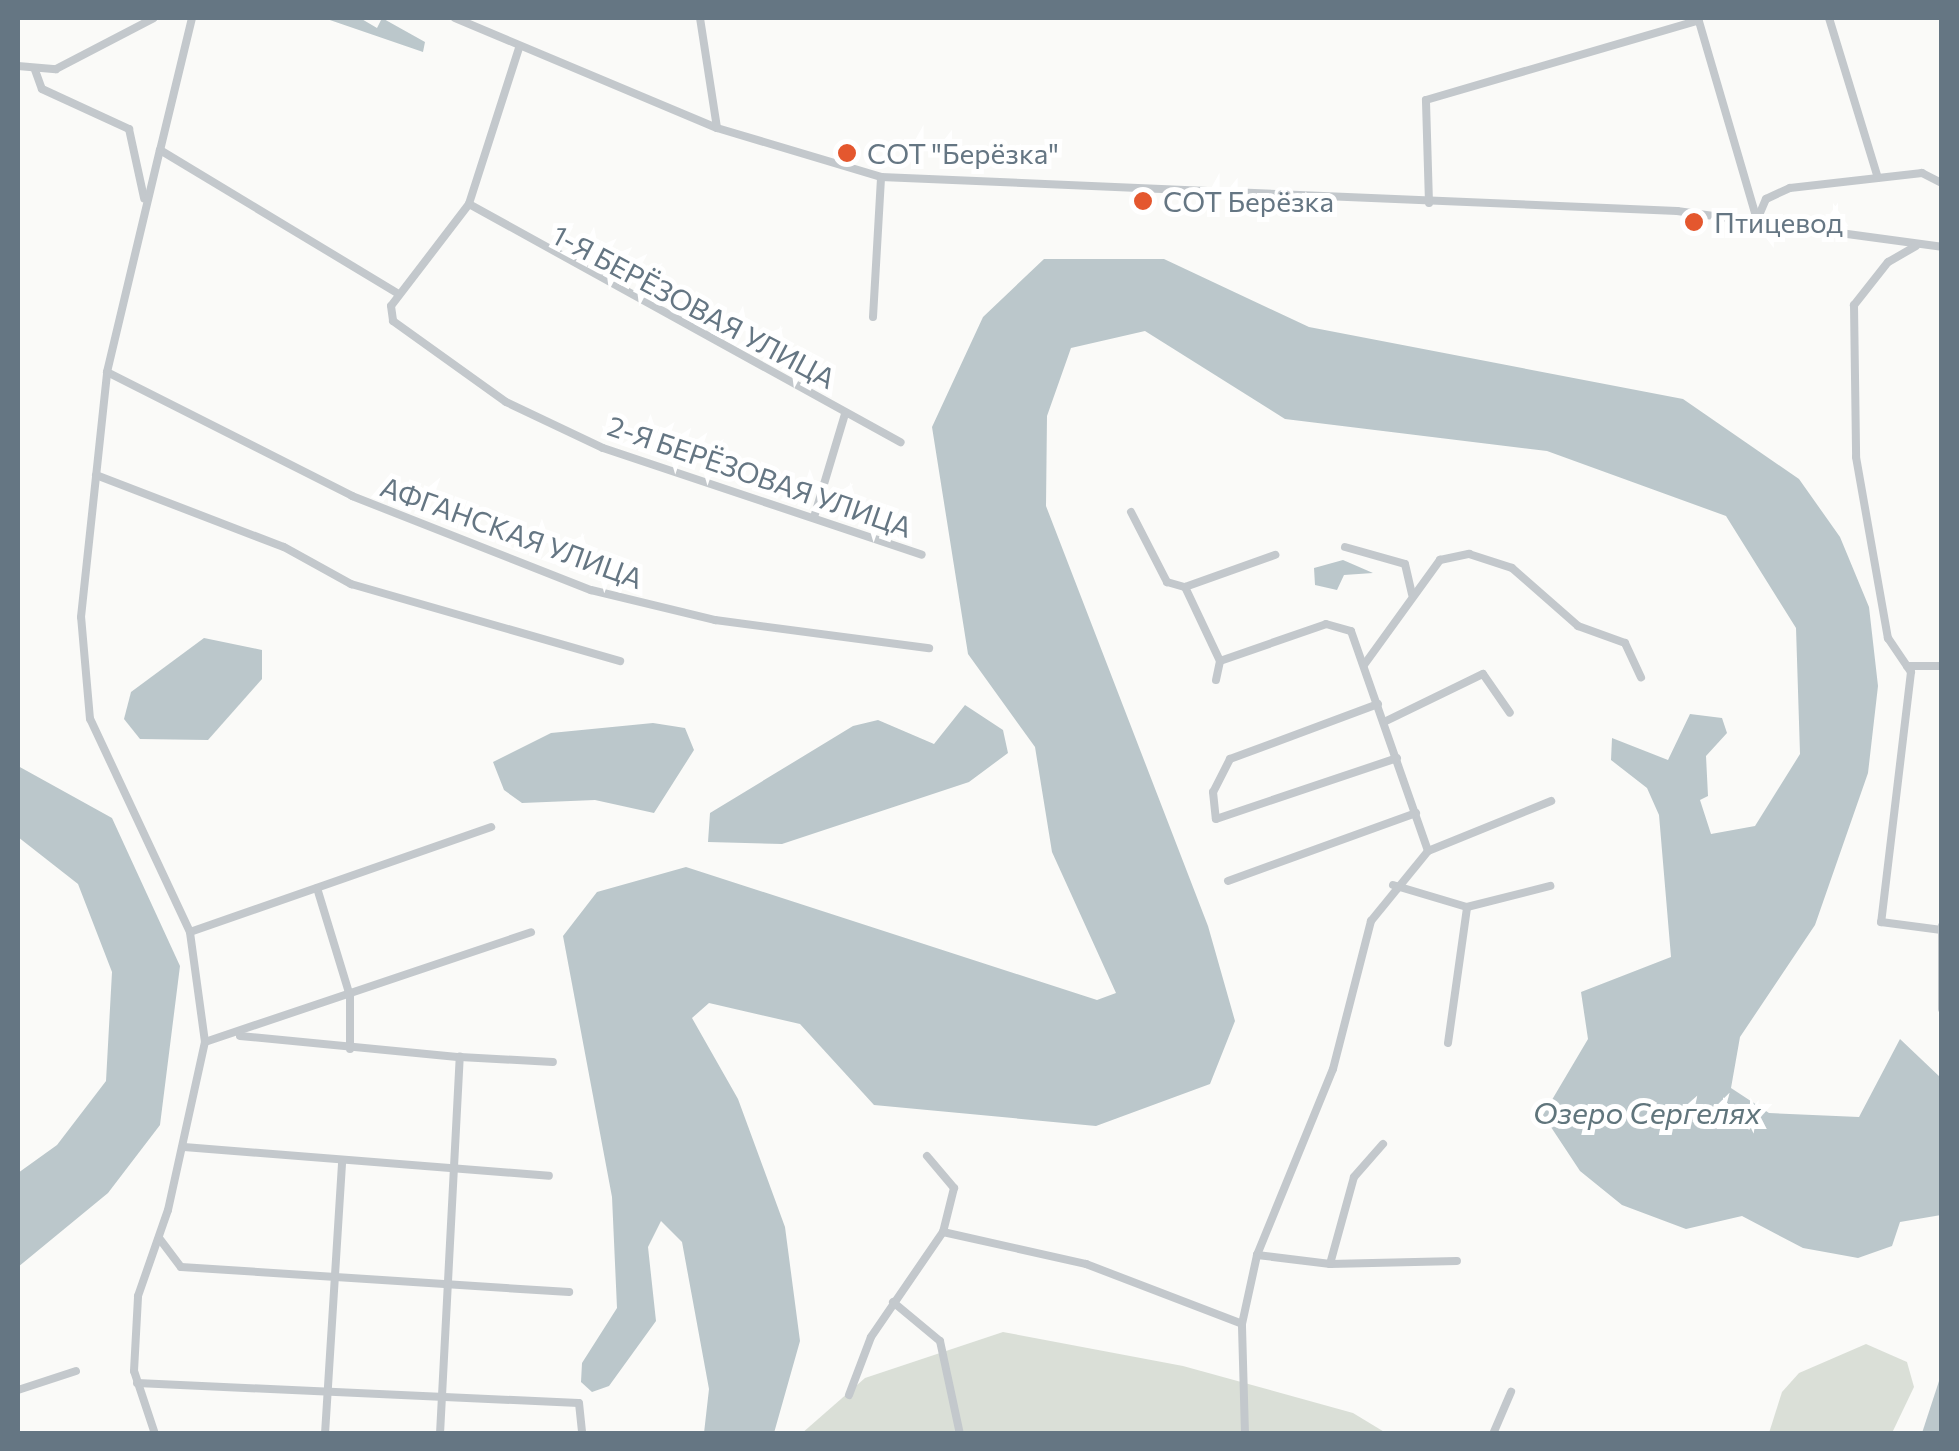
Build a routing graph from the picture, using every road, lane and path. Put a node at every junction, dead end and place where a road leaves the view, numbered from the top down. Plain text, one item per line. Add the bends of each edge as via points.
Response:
1 (154, 18) edge
2 (192, 18) edge
3 (454, 18) edge
4 (700, 18) edge
5 (1828, 18) edge
6 (1699, 19) edge
7 (520, 48) junction
8 (18, 66) edge
9 (35, 70) junction
10 (717, 128) junction
11 (160, 150) junction
12 (880, 178) junction
13 (1878, 178) junction
14 (1942, 183) edge
15 (145, 202) junction
16 (1429, 203) junction
17 (469, 204) junction
18 (1757, 220) junction
19 (1916, 246) junction
20 (1942, 247) edge
21 (399, 294) junction
22 (873, 317) dead end
23 (107, 372) junction
24 (845, 414) junction
25 (902, 442) dead end
26 (96, 476) junction
27 (1131, 512) dead end
28 (815, 514) junction
29 (1345, 547) dead end
30 (1275, 555) dead end
31 (922, 556) dead end
32 (1185, 587) junction
33 (1412, 594) junction
34 (928, 648) dead end
35 (620, 661) dead end
36 (1220, 661) junction
37 (1364, 664) junction
38 (1907, 666) junction
39 (1942, 666) edge
40 (1641, 677) dead end
41 (1216, 680) dead end
42 (1378, 704) junction
43 (1510, 713) dead end
44 (1384, 722) junction
45 (1397, 758) junction
46 (1551, 802) dead end
47 (1416, 814) junction
48 (491, 826) dead end
49 (1428, 852) junction
50 (1228, 882) dead end
51 (1393, 885) junction
52 (1550, 886) dead end
53 (317, 888) junction
54 (1467, 906) junction
55 (1941, 928) edge
56 (190, 932) junction
57 (531, 932) dead end
58 (350, 996) junction
59 (1942, 1009) edge
60 (240, 1036) junction
61 (206, 1042) junction
62 (1448, 1044) dead end
63 (350, 1050) junction
64 (460, 1057) junction
65 (554, 1062) dead end
66 (1383, 1144) dead end
67 (184, 1147) junction
68 (927, 1156) dead end
69 (342, 1164) junction
70 (453, 1170) junction
71 (549, 1176) dead end
72 (943, 1232) junction
73 (159, 1238) junction
74 (1257, 1254) junction
75 (1457, 1261) dead end
76 (1330, 1264) junction
77 (335, 1276) junction
78 (446, 1283) junction
79 (569, 1292) dead end
80 (892, 1302) junction
81 (1242, 1324) junction
82 (76, 1371) dead end
83 (137, 1384) junction
84 (328, 1388) junction
85 (18, 1390) edge
86 (1512, 1392) dead end
87 (442, 1395) junction
88 (849, 1396) dead end
89 (154, 1434) edge
90 (326, 1434) edge
91 (440, 1434) edge
92 (582, 1434) edge
93 (960, 1434) edge
94 (1244, 1434) edge
95 (1493, 1434) edge

1 - 9 street via 82,58
2 - 11 street
3 - 7 street
4 - 10 street
5 - 13 street
6 - 16 street via 1426,100
6 - 18 street
7 - 10 street
7 - 17 street
8 - 9 street
9 - 15 street via 52,95 130,129
10 - 12 street
11 - 15 street
11 - 21 street
12 - 16 street
12 - 22 street
13 - 14 street via 1922,173
13 - 18 street via 1790,188 1766,200
15 - 23 street
16 - 18 street
17 - 21 street
17 - 24 street, 1-Я БЕРЁЗОВАЯ УЛИЦА
18 - 19 street
19 - 20 street
19 - 38 street via 1888,262 1854,305 1859,499 1888,638
21 - 28 street, 2-Я БЕРЁЗОВАЯ УЛИЦА via 391,306 408,338 506,402 630,460
23 - 26 street
23 - 34 street, АФГАНСКАЯ УЛИЦА via 352,496 591,590 715,620
24 - 25 street, 1-Я БЕРЁЗОВАЯ УЛИЦА
24 - 28 street
26 - 35 street via 284,547 351,584
26 - 56 street via 81,618 90,720
27 - 32 street via 1168,582
28 - 31 street, 2-Я БЕРЁЗОВАЯ УЛИЦА
29 - 33 street via 1405,564
30 - 32 street
32 - 36 street
33 - 37 street
33 - 40 street via 1452,554 1492,560 1578,626 1625,643
36 - 37 street via 1342,624
36 - 41 street
37 - 42 street
38 - 39 street
38 - 55 street via 1881,922
42 - 44 street
42 - 45 street via 1230,759 1213,792 1216,819
43 - 44 street via 1483,674
44 - 45 street
45 - 47 street
46 - 49 street
47 - 49 street
47 - 50 street
48 - 53 street
49 - 51 street
51 - 54 street
51 - 74 street via 1372,921 1333,1069
52 - 54 street
53 - 56 street
53 - 58 street
54 - 62 street
55 - 59 street
56 - 61 street
57 - 58 street
58 - 60 street
58 - 63 street
60 - 61 street
60 - 63 street
61 - 67 street
63 - 64 street
64 - 65 street
64 - 70 street
66 - 76 street via 1354,1178
67 - 69 street
67 - 73 street
68 - 72 street via 954,1188
69 - 70 street
69 - 77 street
70 - 71 street
70 - 78 street
72 - 80 street
72 - 81 street via 1086,1264
73 - 77 street via 181,1267
73 - 83 street via 138,1296
74 - 76 street
74 - 81 street
75 - 76 street
77 - 78 street
77 - 84 street
78 - 79 street
78 - 87 street
80 - 88 street
80 - 93 street via 940,1341
81 - 94 street
82 - 85 street
83 - 84 street
83 - 89 street
84 - 87 street
84 - 90 street
86 - 95 street
87 - 91 street
87 - 92 street via 579,1403

